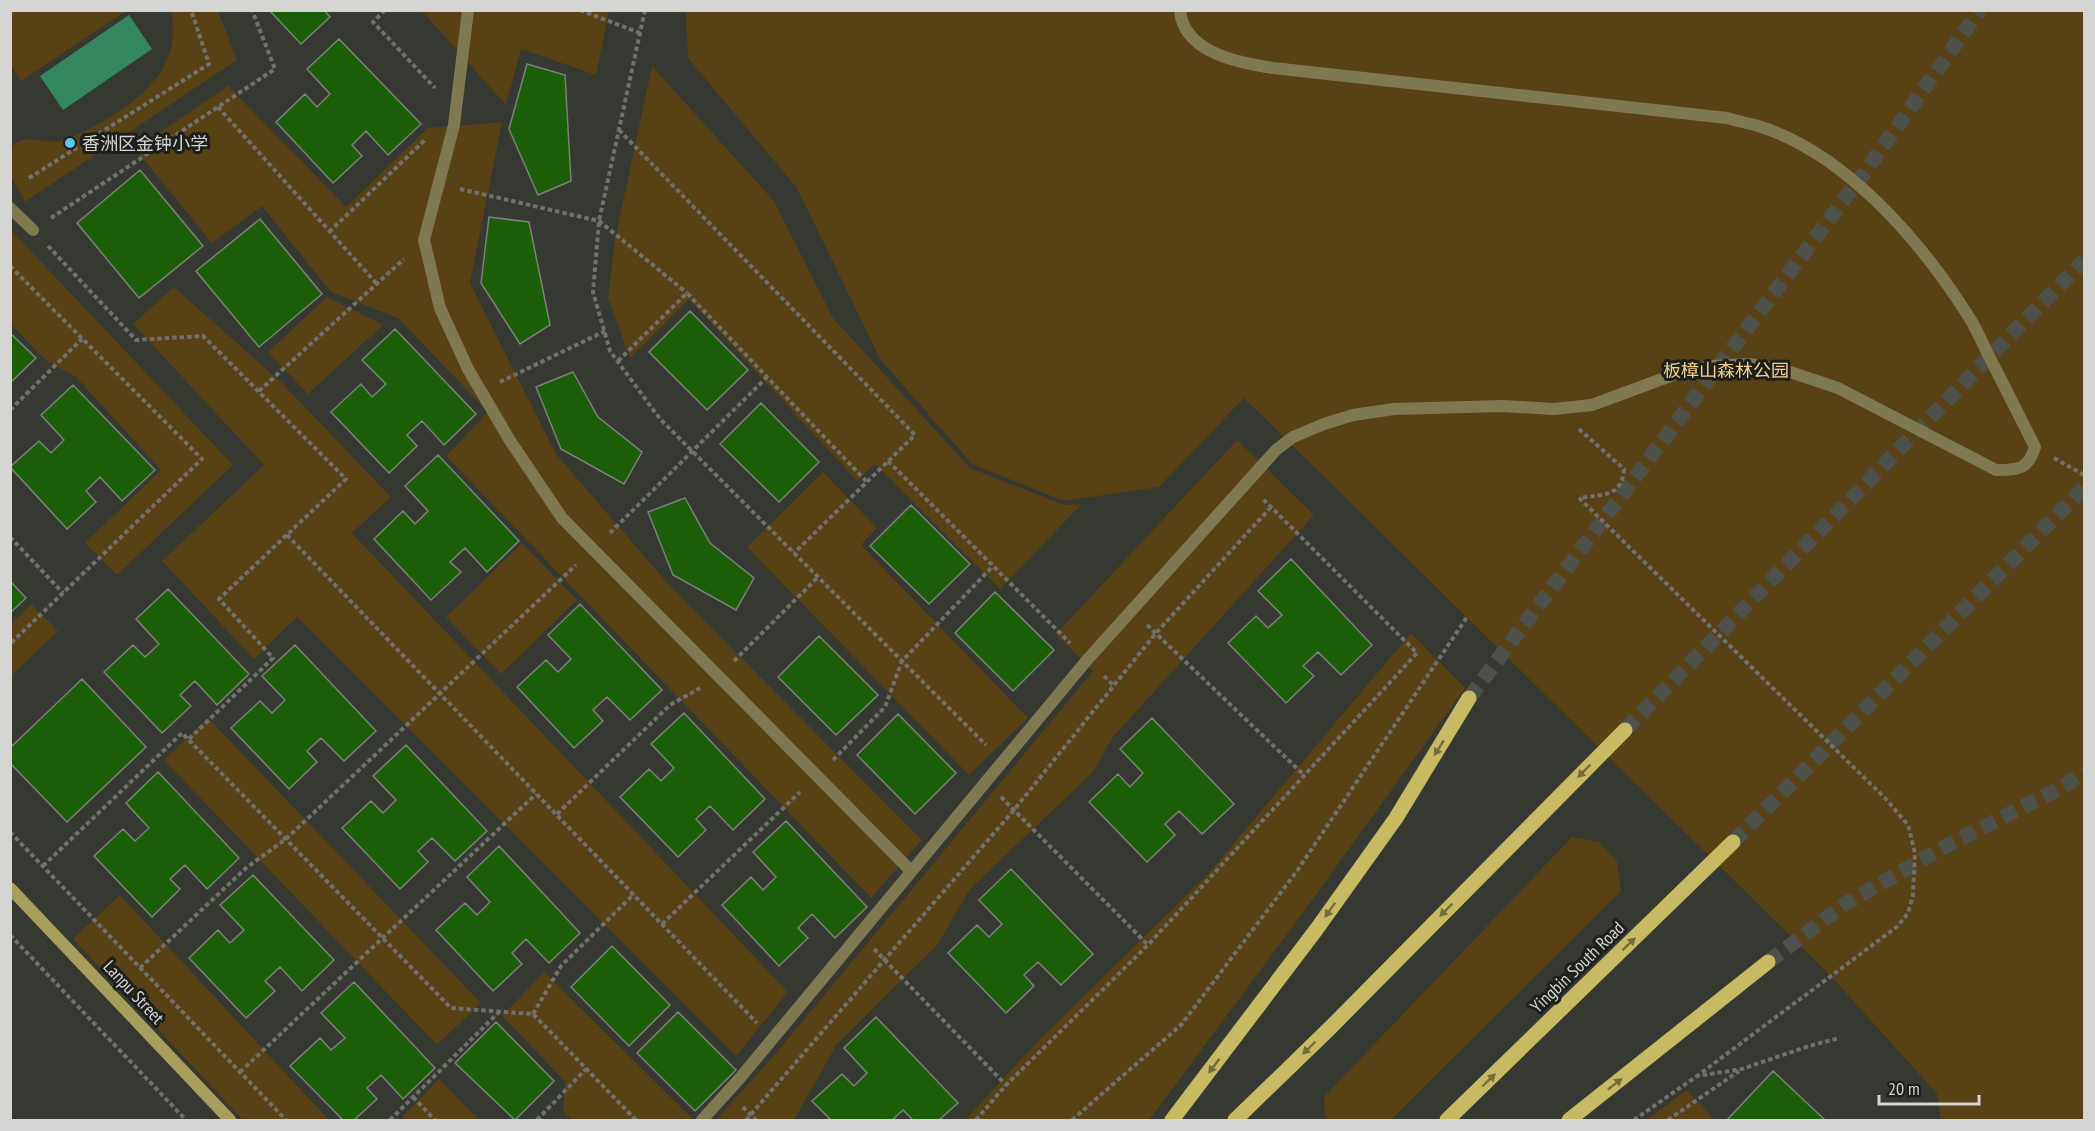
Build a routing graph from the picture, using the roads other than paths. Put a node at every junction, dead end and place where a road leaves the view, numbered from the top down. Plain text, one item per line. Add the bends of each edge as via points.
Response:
1 (468, 10) edge
2 (1180, 10) edge
3 (10, 208) edge
4 (33, 230) road end
5 (1469, 698) tunnel mouth
6 (1625, 729) tunnel mouth
7 (1733, 842) tunnel mouth
8 (911, 871) junction
9 (10, 888) edge
10 (1768, 962) tunnel mouth
11 (230, 1120) edge
12 (702, 1120) edge
13 (1172, 1120) edge
14 (1234, 1120) edge
15 (1447, 1120) edge
16 (1569, 1120) edge

1 - 8 lane via 456,110 424,240 440,308 468,369 562,518
2 - 8 lane via 1191,35 1212,53 1239,62 1727,118 1786,137 1867,191 1922,252 1968,315 2035,447 2025,466 1996,470 1838,388 1784,370 1749,364 1712,366 1683,373 1592,405 1554,409 1394,409 1324,424 1293,437 1246,482 1087,660
3 - 4 lane
5 -> 13 main road via 1396,818
6 -> 14 main road
15 -> 7 main road, Yingbin South Road
8 - 12 lane
9 - 11 main road, Lanpu Street
16 -> 10 main road

